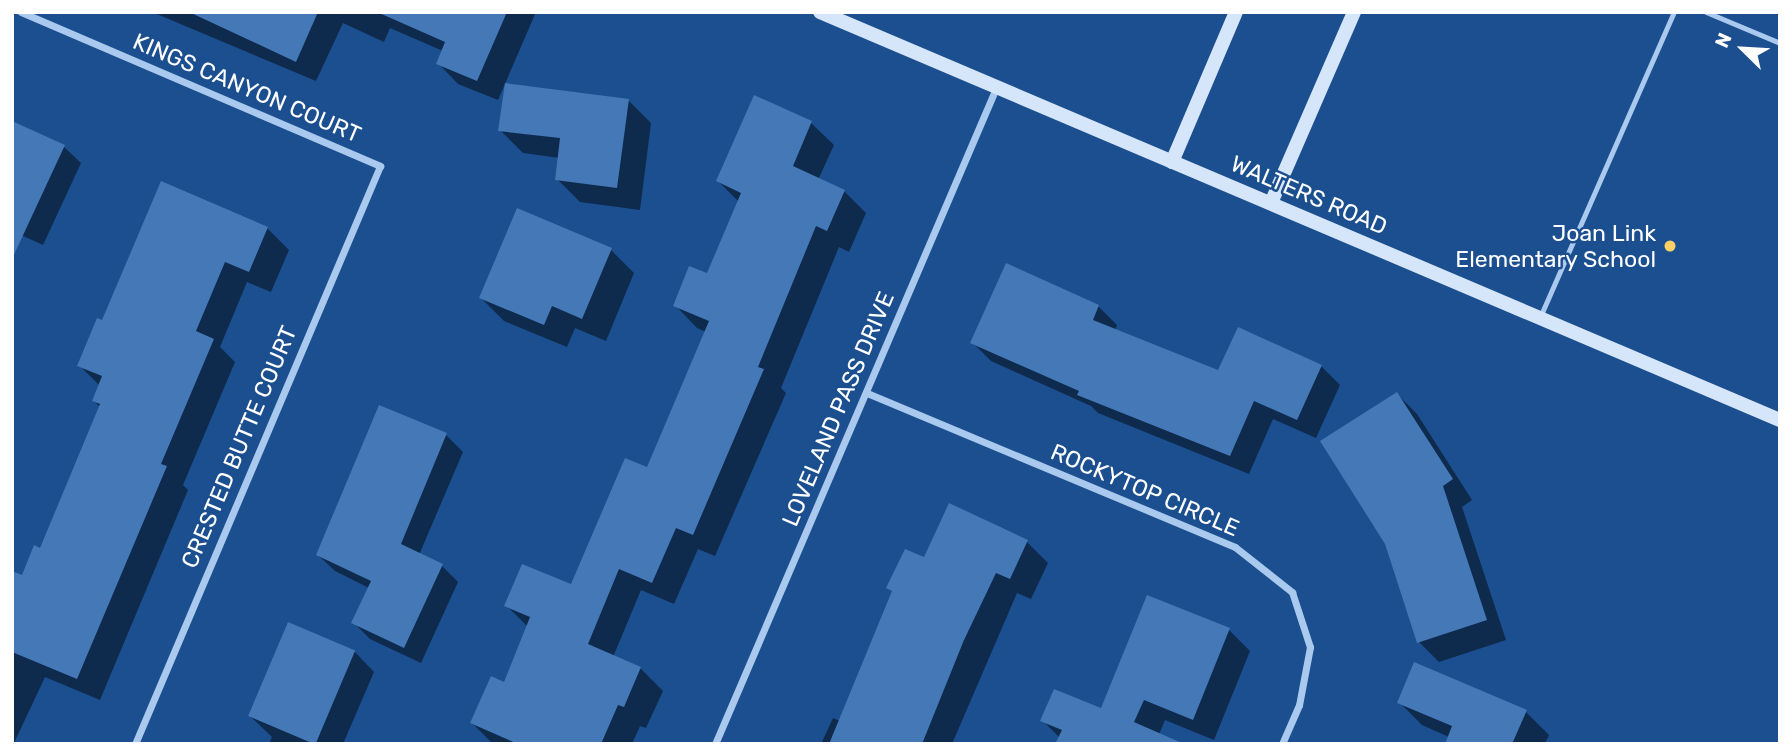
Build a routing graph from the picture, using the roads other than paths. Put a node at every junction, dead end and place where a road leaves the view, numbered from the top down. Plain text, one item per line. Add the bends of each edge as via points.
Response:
1 (21, 12) edge
2 (820, 12) edge
3 (1236, 12) edge
4 (1354, 12) edge
5 (1674, 12) edge
6 (1706, 12) edge
7 (1780, 43) edge
8 (996, 88) junction
9 (1172, 162) junction
10 (380, 166) joint
11 (1271, 203) junction
12 (1540, 318) junction
13 (867, 393) junction
14 (1780, 420) edge
15 (135, 744) edge
16 (715, 744) edge
17 (1283, 744) edge

1 - 10 street, KINGS CANYON COURT
2 - 8 street, WALTERS ROAD
3 - 9 street
4 - 11 street
5 - 12 lane
6 - 7 lane
8 - 9 street, WALTERS ROAD
8 - 13 street, LOVELAND PASS DRIVE
9 - 11 street, WALTERS ROAD
10 - 15 street, CRESTED BUTTE COURT
11 - 12 street, WALTERS ROAD
12 - 14 street, WALTERS ROAD
13 - 16 street, LOVELAND PASS DRIVE
13 - 17 street, ROCKYTOP CIRCLE via 1235,547 1292,592 1310,647 1299,705

